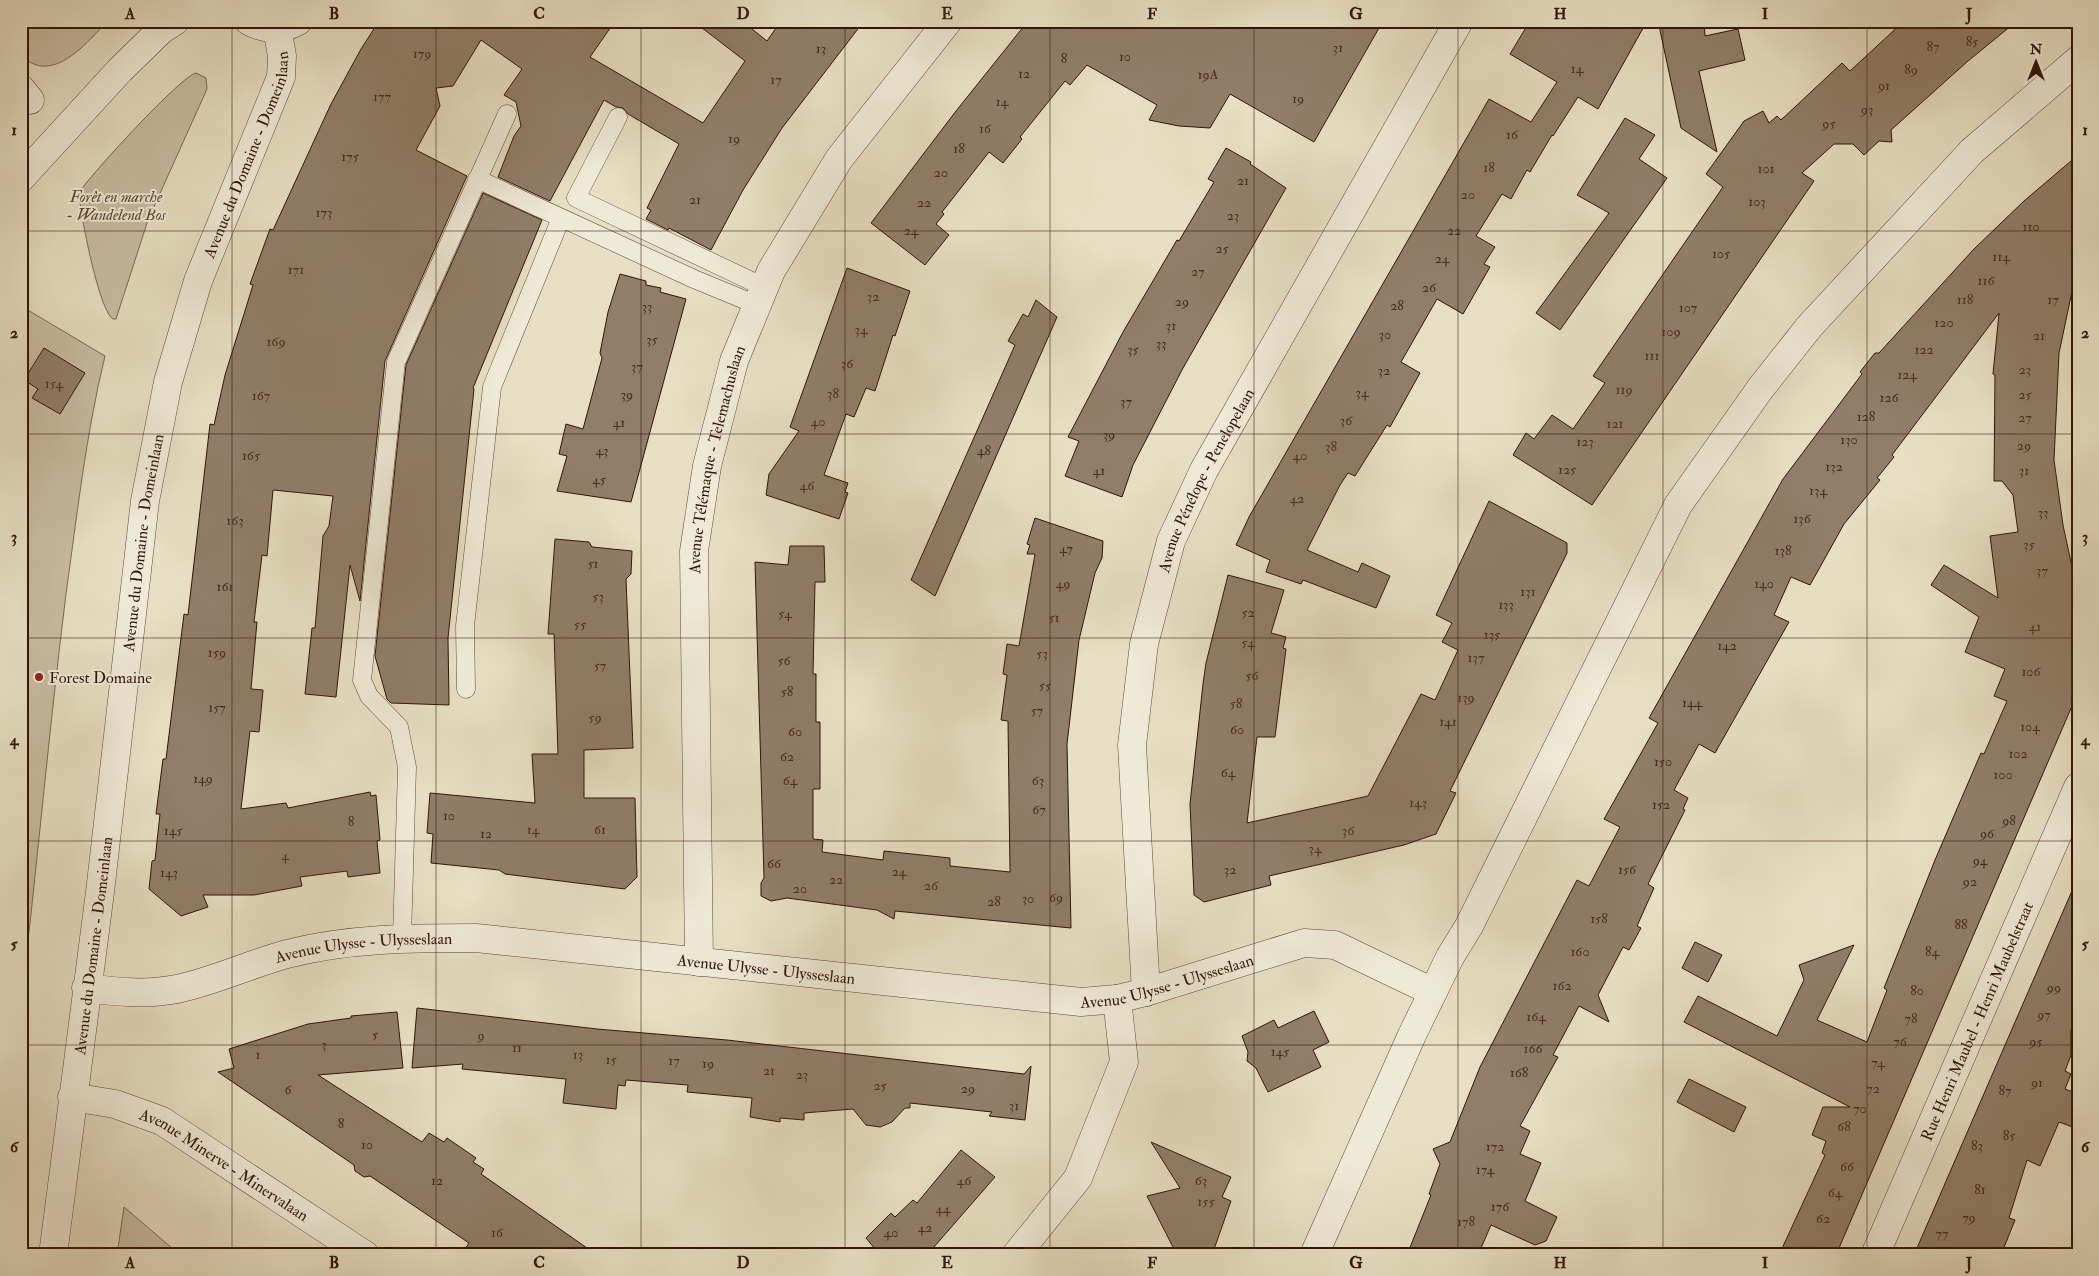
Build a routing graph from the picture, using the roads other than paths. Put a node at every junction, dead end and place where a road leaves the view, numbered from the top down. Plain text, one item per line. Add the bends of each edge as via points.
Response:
1 (175, 21) edge
2 (249, 21) edge
3 (948, 21) edge
4 (1459, 21) edge
5 (287, 25) edge
6 (2078, 60) edge
7 (507, 114) dead end
8 (618, 116) dead end
9 (21, 178) edge
10 (477, 179) junction
11 (561, 218) junction
12 (760, 296) junction
13 (466, 688) dead end
14 (2078, 787) edge
15 (402, 938) junction
16 (699, 962) junction
17 (86, 988) junction
18 (1146, 992) junction
19 (1433, 992) junction
20 (1117, 999) junction
21 (72, 1097) junction
22 (53, 1255) edge
23 (365, 1255) edge
24 (1016, 1255) edge
25 (1314, 1255) edge
26 (1875, 1255) edge

1 - 9 street via 120,70
2 - 5 street via 264,27
3 - 12 street, Avenue Télémaque - Telemachuslaan via 839,159 771,271
4 - 18 street, Avenue Pénélope - Penelopelaan via 1204,470 1171,541 1144,644 1132,745
5 - 17 street, Avenue du Domaine - Domeinlaan via 280,77 272,101 232,191 198,281 168,382 144,510
6 - 19 street via 1972,151 1816,319 1760,389 1678,505
7 - 10 lane
8 - 12 lane via 576,198
10 - 11 lane
10 - 15 lane via 396,362 362,680 369,696 399,727 407,766
11 - 12 lane via 694,279
11 - 13 lane via 492,387 465,626
12 - 16 street, Avenue Télémaque - Telemachuslaan via 734,361 708,466 694,551
14 - 26 street, Rue Henri Maubel - Henri Maubelstraat
15 - 16 street, Avenue Ulysse - Ulysseslaan via 476,938
15 - 17 street, Avenue Ulysse - Ulysseslaan via 381,938 288,954 177,989 126,993
16 - 20 street, Avenue Ulysse - Ulysseslaan via 1081,1002
17 - 21 street, Avenue du Domaine - Domeinlaan
18 - 19 street, Avenue Ulysse - Ulysseslaan via 1304,943 1335,945
18 - 20 street, Avenue Ulysse - Ulysseslaan
19 - 25 street
20 - 24 street via 1124,1062 1078,1178
21 - 22 street, Avenue du Domaine - Domeinlaan
21 - 23 street, Avenue Minerve - Minervalaan via 115,1104 162,1121

